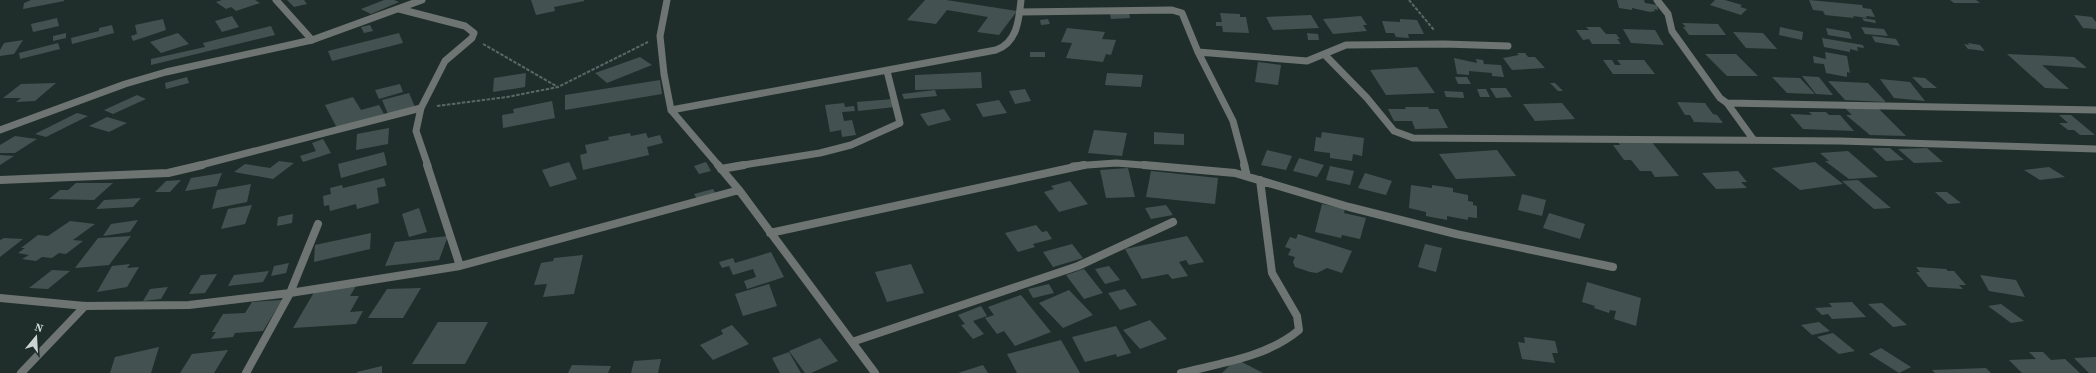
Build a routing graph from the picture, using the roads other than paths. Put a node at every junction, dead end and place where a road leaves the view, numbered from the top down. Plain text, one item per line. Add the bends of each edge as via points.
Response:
1 (276, 0) edge
2 (422, 0) edge
3 (667, 0) edge
4 (1021, 0) edge
5 (1657, 0) edge
6 (399, 9) junction
7 (1020, 12) junction
8 (312, 40) junction
9 (1508, 46) dead end
10 (1198, 52) junction
11 (1325, 55) junction
12 (887, 71) junction
13 (1726, 102) junction
14 (421, 108) junction
15 (671, 110) junction
16 (2096, 110) edge
17 (0, 130) edge
18 (1753, 139) junction
19 (2096, 149) edge
20 (721, 169) junction
21 (1247, 176) junction
22 (0, 180) edge
23 (1260, 180) junction
24 (739, 190) junction
25 (1173, 222) dead end
26 (318, 224) dead end
27 (770, 233) junction
28 (460, 266) junction
29 (1613, 267) dead end
30 (290, 293) junction
31 (0, 298) edge
32 (85, 306) junction
33 (852, 342) junction
34 (21, 373) edge
35 (246, 373) edge
36 (875, 373) edge
37 (1181, 373) edge

1 - 8 street
2 - 6 street
3 - 15 street via 660,36
4 - 7 street
5 - 13 street via 1668,14 1672,30 1720,98
6 - 8 street
6 - 14 street via 465,26 474,33 472,38 445,61
7 - 10 street via 1172,10 1182,13
7 - 12 street via 1011,41 1003,48
8 - 17 street via 166,72 92,94
9 - 11 street via 1346,45 1338,46
10 - 11 street via 1307,61
10 - 21 street via 1233,121
11 - 18 street via 1367,98 1394,131 1413,138
12 - 15 street
12 - 20 street via 900,123 851,145 820,154
13 - 16 street
13 - 18 street
14 - 22 street via 168,173
14 - 28 street via 416,131
15 - 20 street
18 - 19 street via 1969,142
20 - 24 street
21 - 23 street
21 - 27 street via 1216,170 1116,163 1076,166
23 - 29 street via 1349,207 1441,230
23 - 37 street via 1272,273 1297,316 1299,330 1292,338 1247,356
24 - 27 street
24 - 28 street
25 - 33 street via 1078,266
26 - 30 street
27 - 33 street
28 - 30 street
30 - 32 street via 189,305
30 - 35 street
31 - 32 street
32 - 34 street
33 - 36 street

